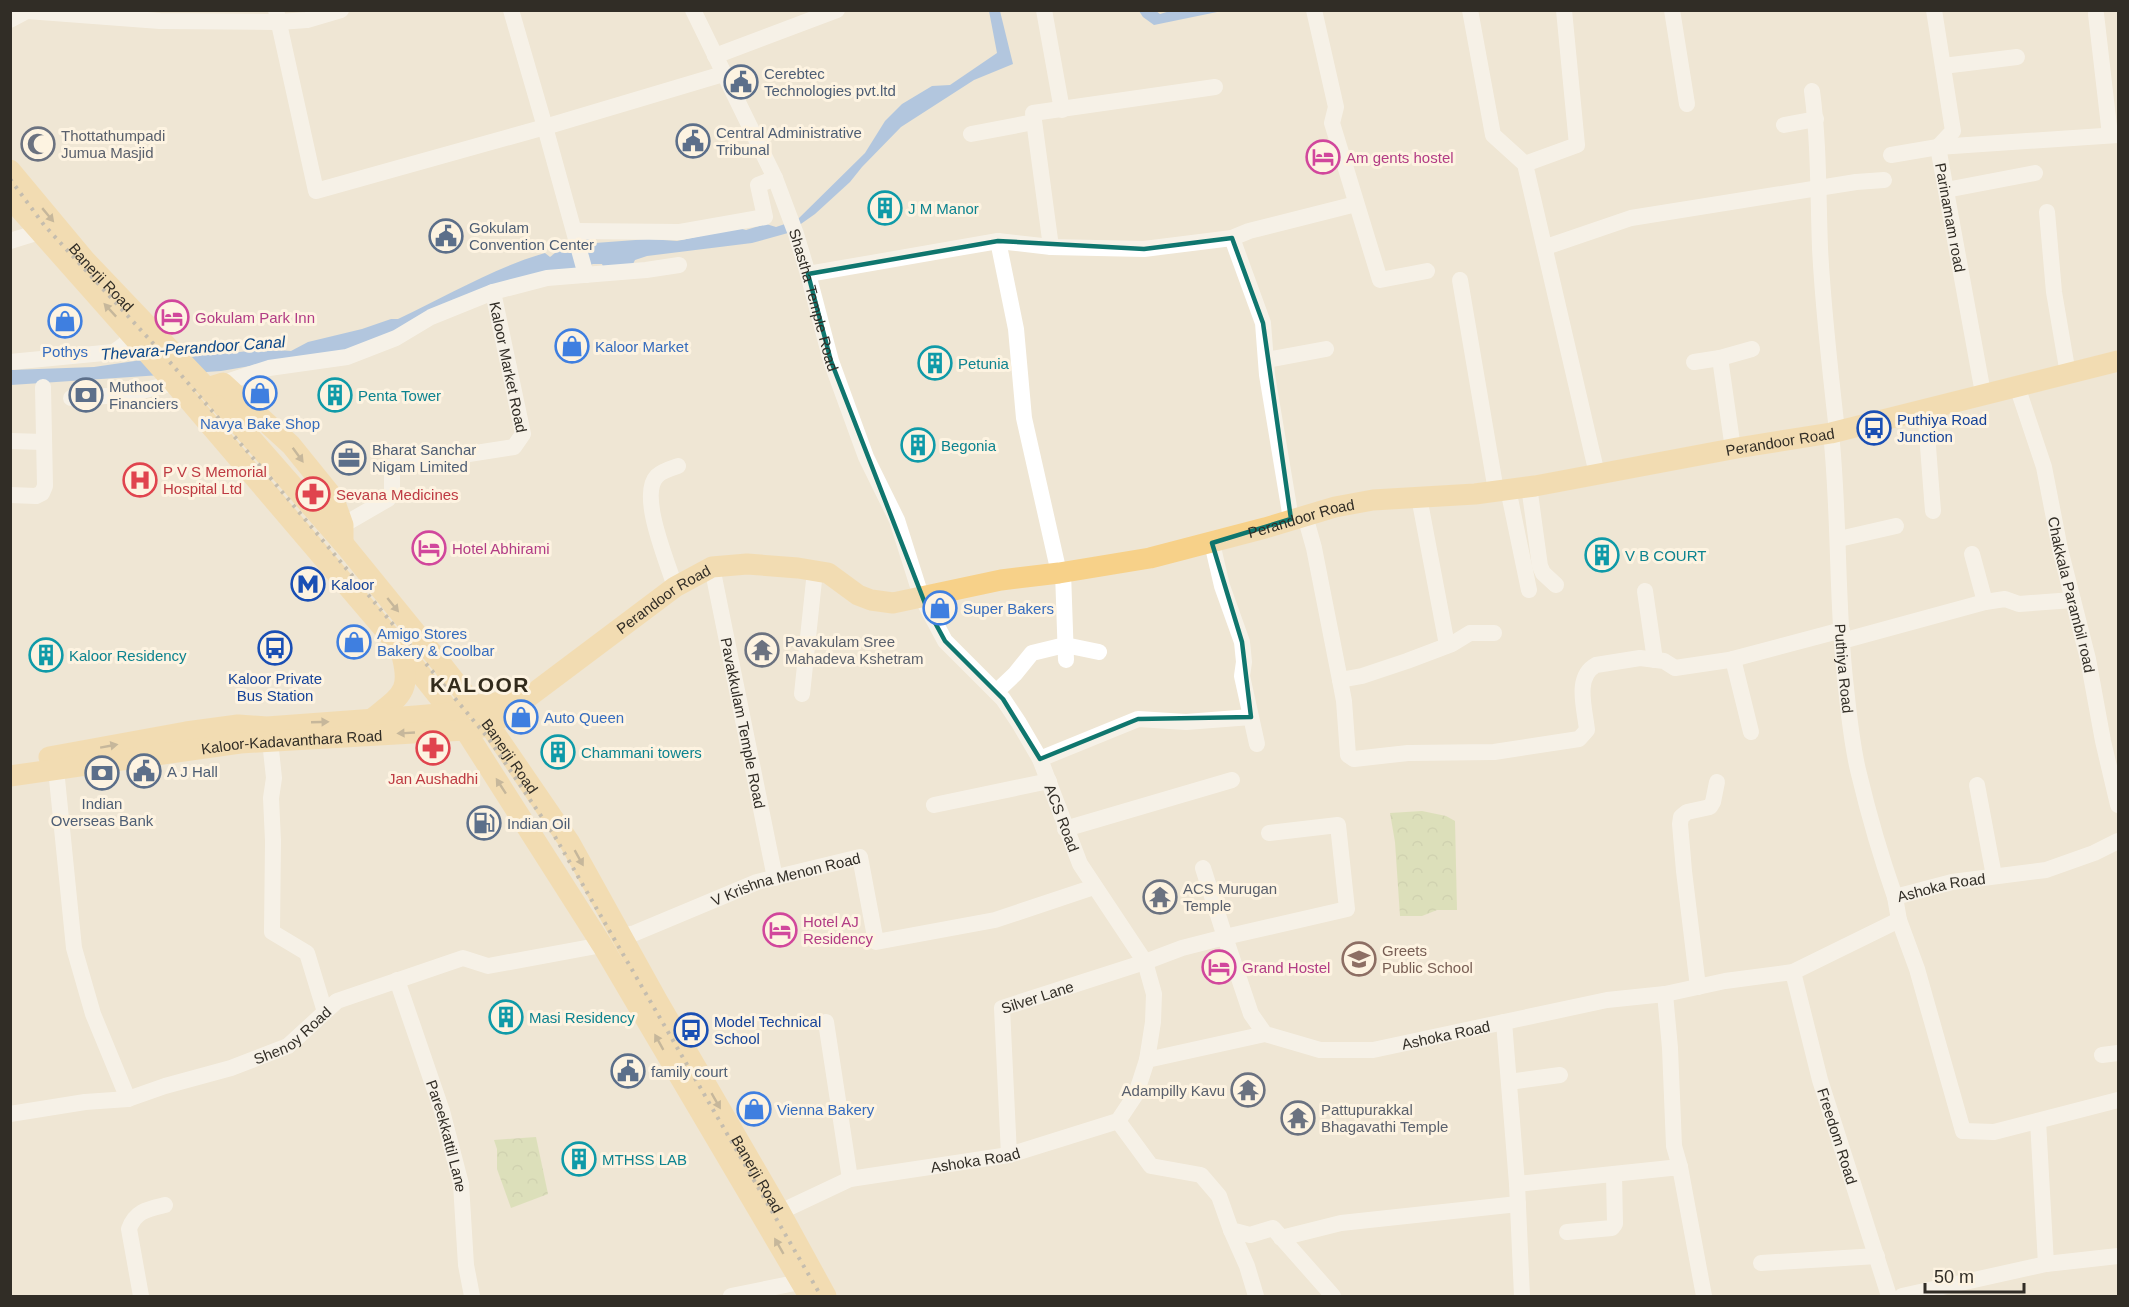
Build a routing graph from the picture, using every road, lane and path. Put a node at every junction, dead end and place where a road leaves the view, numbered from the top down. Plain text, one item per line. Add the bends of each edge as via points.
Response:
1 (341, 10) edge
2 (511, 10) edge
3 (693, 10) edge
4 (837, 10) edge
5 (1044, 10) edge
6 (1314, 10) edge
7 (1470, 10) edge
8 (1564, 10) edge
9 (1672, 10) edge
10 (1934, 10) edge
11 (2096, 14) dead end
12 (278, 16) edge
13 (10, 20) edge
14 (715, 56) junction
15 (2017, 57) dead end
16 (1943, 66) junction
17 (723, 74) junction
18 (1215, 87) dead end
19 (1812, 91) dead end
20 (1687, 104) dead end
21 (1062, 110) junction
22 (1816, 119) junction
23 (1034, 122) junction
24 (1784, 124) dead end
25 (545, 127) junction
26 (971, 134) dead end
27 (2114, 135) edge
28 (1938, 147) junction
29 (1891, 155) dead end
30 (1525, 164) junction
31 (10, 170) edge
32 (2035, 173) dead end
33 (775, 178) junction
34 (1884, 180) dead end
35 (1819, 188) junction
36 (1946, 190) junction
37 (10, 198) edge
38 (1356, 204) junction
39 (2047, 212) dead end
40 (39, 232) junction
41 (576, 234) junction
42 (1232, 238) junction
43 (10, 241) edge
44 (998, 241) junction
45 (1051, 247) junction
46 (1545, 247) junction
47 (679, 265) dead end
48 (1427, 271) dead end
49 (585, 272) junction
50 (808, 274) junction
51 (1460, 280) dead end
52 (493, 292) junction
53 (131, 333) junction
54 (1752, 348) dead end
55 (1326, 349) dead end
56 (158, 350) junction
57 (1720, 358) junction
58 (1266, 360) junction
59 (2118, 361) edge
60 (1694, 362) dead end
61 (10, 363) edge
62 (2068, 374) junction
63 (174, 383) junction
64 (215, 386) junction
65 (2017, 386) junction
66 (43, 387) dead end
67 (1983, 393) junction
68 (71, 398) dead end
69 (1925, 408) junction
70 (1834, 432) junction
71 (10, 441) edge
72 (44, 442) junction
73 (1733, 449) junction
74 (265, 457) junction
75 (678, 466) dead end
76 (249, 472) junction
77 (1597, 474) junction
78 (1529, 486) junction
79 (1502, 490) junction
80 (10, 495) edge
81 (1419, 497) junction
82 (1933, 511) dead end
83 (1298, 517) junction
84 (1896, 526) dead end
85 (343, 534) junction
86 (1839, 540) junction
87 (1212, 543) junction
88 (1972, 554) dead end
89 (712, 567) junction
90 (815, 571) junction
91 (1061, 573) junction
92 (1556, 585) dead end
93 (675, 586) junction
94 (1529, 590) dead end
95 (1645, 591) dead end
96 (921, 596) junction
97 (2073, 600) junction
98 (1985, 602) junction
99 (1494, 633) dead end
100 (1842, 636) junction
101 (1447, 645) junction
102 (400, 648) junction
103 (1099, 652) dead end
104 (1066, 653) junction
105 (1733, 659) junction
106 (1655, 660) junction
107 (1340, 680) junction
108 (996, 692) junction
109 (802, 694) dead end
110 (526, 699) junction
111 (473, 706) junction
112 (450, 713) junction
113 (1251, 717) junction
114 (374, 718) junction
115 (490, 726) junction
116 (465, 730) junction
117 (1751, 732) dead end
118 (269, 734) junction
119 (180, 743) junction
120 (1257, 744) dead end
121 (1040, 759) junction
122 (10, 764) edge
123 (56, 770) junction
124 (10, 776) edge
125 (1232, 780) dead end
126 (1049, 782) junction
127 (1717, 782) dead end
128 (1977, 785) dead end
129 (534, 790) junction
130 (934, 805) dead end
131 (2118, 805) edge
132 (516, 808) junction
133 (1065, 829) junction
134 (1269, 833) dead end
135 (2118, 841) edge
136 (1203, 868) dead end
137 (1994, 876) junction
138 (775, 878) junction
139 (1094, 886) junction
140 (1895, 897) junction
141 (1899, 920) junction
142 (1225, 938) junction
143 (616, 947) junction
144 (1145, 962) junction
145 (1793, 972) junction
146 (397, 980) junction
147 (1698, 987) junction
148 (1665, 994) junction
149 (325, 1012) junction
150 (826, 1022) dead end
151 (1504, 1022) junction
152 (1265, 1034) junction
153 (1147, 1060) junction
154 (1560, 1075) dead end
155 (1509, 1082) junction
156 (128, 1099) junction
157 (2118, 1100) edge
158 (10, 1114) edge
159 (1118, 1121) junction
160 (2038, 1121) junction
161 (1009, 1155) junction
162 (1680, 1167) junction
163 (1614, 1174) junction
164 (850, 1179) junction
165 (1517, 1184) junction
166 (1518, 1204) junction
167 (165, 1205) dead end
168 (780, 1212) junction
169 (1231, 1230) junction
170 (1567, 1232) dead end
171 (1281, 1238) junction
172 (1877, 1256) junction
173 (2118, 1256) edge
174 (1761, 1263) dead end
175 (2046, 1264) junction
176 (808, 1285) edge
177 (141, 1296) edge
178 (472, 1296) edge
179 (731, 1296) edge
180 (826, 1296) edge
181 (1256, 1296) edge
182 (1333, 1296) edge
183 (1522, 1296) edge
184 (1704, 1296) edge
185 (1889, 1296) edge
186 (1902, 1296) edge

1 - 12 street via 307,20
2 - 25 street
3 - 14 street, Shastha Temple Road
4 - 14 street
5 - 21 street
6 - 38 street via 1336,107 1332,123
7 - 30 street via 1493,135
8 - 30 street via 1577,145
9 - 20 street
10 - 16 street, Parinamam road
11 - 27 street
12 - 13 street via 160,21 27,10
12 - 25 street via 316,191
14 - 17 street, Shastha Temple Road
15 - 16 street
16 - 28 street, Parinamam road via 1953,131
17 - 25 street
17 - 33 street, Shastha Temple Road
18 - 21 street
19 - 22 street, Puthiya Road
21 - 23 street via 1033,113
22 - 24 street
22 - 35 street, Puthiya Road
23 - 26 street
23 - 45 street
25 - 41 street
27 - 28 street
28 - 29 street
28 - 36 street, Parinamam road
30 - 46 street
31 -> 56 main road, Banerji Road
32 - 36 street
33 - 41 street via 758,185 765,217 680,232
33 - 50 street, Shastha Temple Road
34 - 35 street
35 - 46 street via 1631,218
35 - 70 street, Puthiya Road
36 - 67 street, Parinamam road
37 - 40 main road, Banerji Road
38 - 42 street
38 - 48 street via 1380,280
39 - 62 street via 2054,292
40 - 43 street
53 -> 40 main road, Banerji Road
41 - 49 street
42 - 45 street via 1144,249
42 - 58 street via 1263,322
44 - 45 street
44 - 50 street
44 - 91 street via 1016,330 1024,418
46 - 77 street
47 - 49 street, Kaloor Market Road
49 - 52 street, Kaloor Market Road
50 - 96 street, Shastha Temple Road via 831,361 866,457 897,520
51 - 79 street
52 - 64 street, Kaloor Market Road via 347,357 269,368
52 - 85 street, Kaloor Market Road via 523,434 514,447 392,466 392,493 388,499
53 - 56 main road, Banerji Road
53 - 61 street via 114,352
54 - 57 street
55 - 58 street
56 - 63 main road, Banerji Road
56 - 64 main road, Banerji Road
57 - 60 street
57 - 73 street
58 - 83 street
59 - 62 main road, Perandoor Road
62 - 65 main road, Perandoor Road
63 - 68 street via 125,395
63 - 76 main road, Banerji Road
64 - 74 main road, Banerji Road
64 -> 85 main road via 291,445 333,497
65 - 67 main road, Perandoor Road
65 - 97 street, Chakkala Parambil road via 2044,466
66 - 72 street
67 - 69 main road, Perandoor Road
69 - 70 main road, Perandoor Road
69 - 82 street
70 - 73 main road, Perandoor Road
70 - 86 street, Puthiya Road
71 - 72 street
72 - 80 street via 42,493
73 - 77 main road, Perandoor Road
74 - 76 main road
74 - 85 main road, Banerji Road
75 - 93 street via 658,475 651,487 651,507
76 - 102 main road, Banerji Road
77 - 78 main road, Perandoor Road
78 - 79 main road, Perandoor Road
78 - 92 street via 1540,566
79 - 81 main road, Perandoor Road
79 - 94 street
81 - 83 main road, Perandoor Road via 1373,500
81 - 101 street
83 - 87 main road, Perandoor Road
83 - 107 street via 1314,548
84 - 86 street
85 -> 111 main road, Banerji Road
86 - 100 street, Puthiya Road
87 - 91 main road, Perandoor Road
87 - 113 street via 1242,642 1242,676
88 - 98 street
89 - 90 main road, Perandoor Road via 747,564
89 - 93 main road, Perandoor Road
89 - 138 street, Pavakkulam Temple Road
90 - 96 main road, Perandoor Road via 828,573 871,600 893,603
90 - 109 street
91 - 96 main road, Perandoor Road
91 - 104 street
93 - 110 main road, Perandoor Road
95 - 106 street
96 - 108 street, ACS Road via 945,641
97 - 98 street
97 - 131 street, Chakkala Parambil road
98 - 100 street
99 - 101 street via 1470,633
100 - 105 street
100 - 140 street, Puthiya Road via 1858,773
101 - 107 street via 1362,676
102 - 112 main road, Banerji Road
102 - 114 main road via 407,674 400,697
103 - 104 street
104 - 108 street via 1032,653
105 - 106 street via 1675,668
105 - 117 street
106 - 107 street via 1640,658 1589,668 1582,682 1587,730 1579,739 1494,752 1407,753 1354,759 1348,755
108 - 121 street, ACS Road
110 - 111 main road, Perandoor Road
110 - 115 main road, Perandoor Road
111 - 112 main road, Kaloor-Kadavanthara Road
111 - 115 main road, Banerji Road
112 - 114 main road, Kaloor-Kadavanthara Road
112 - 116 main road, Banerji Road
113 - 120 street
113 - 121 street via 1186,722 1138,719
118 -> 114 main road, Kaloor-Kadavanthara Road
115 - 116 main road, Kaloor-Kadavanthara Road
115 - 129 main road, Banerji Road
116 -> 118 main road, Kaloor-Kadavanthara Road
132 -> 116 main road, Banerji Road
118 - 119 main road, Kaloor-Kadavanthara Road via 240,743
118 - 119 main road, Kaloor-Kadavanthara Road via 238,725
118 - 149 street via 274,778 272,932 307,953
122 -> 119 main road
119 - 123 main road, Kaloor-Kadavanthara Road
121 - 126 street, ACS Road
123 - 124 main road, Kaloor-Kadavanthara Road
123 - 156 street via 74,948 93,1014
125 - 133 street
126 - 130 street
126 - 133 street, ACS Road
127 - 147 street via 1710,807 1687,812 1680,824
128 - 137 street
129 - 132 main road
129 -> 143 main road, Banerji Road via 570,843
132 - 143 main road, Banerji Road
133 - 139 street, ACS Road
134 - 142 street via 1338,825 1347,909
135 - 137 street, Ashoka Road via 2046,870
136 - 142 street
137 - 140 street, Ashoka Road
138 - 139 street, V Krishna Menon Road via 860,858 876,942 995,920
138 - 143 street, V Krishna Menon Road via 635,933
139 - 144 street, ACS Road
140 - 141 street, Ashoka Road
141 - 145 street, Ashoka Road
141 - 160 street via 1917,969 1963,1131 1994,1132
142 - 144 street
142 - 152 street via 1251,1014
143 - 146 street, Shenoy Road via 488,966 463,958
143 -> 168 main road, Banerji Road
176 -> 143 main road, Banerji Road
144 - 153 street, ACS Road via 1154,994
144 - 161 street, Silver Lane via 1002,1008
145 - 147 street, Ashoka Road
145 - 172 street, Freedom Road via 1820,1080
146 - 149 street, Shenoy Road via 337,1001
146 - 178 street, Pareekkattil Lane via 442,1111 461,1184
147 - 148 street, Ashoka Road
148 - 151 street, Ashoka Road via 1607,1000
148 - 162 street via 1674,1146
149 - 156 street, Shenoy Road via 288,1046
150 - 164 street
151 - 152 street, Ashoka Road via 1372,1050 1320,1050
151 - 155 street
152 - 153 street, Ashoka Road
153 - 159 street via 1136,1095
154 - 155 street
155 - 165 street
156 - 158 street, Shenoy Road
157 - 160 street
159 - 161 street, Ashoka Road
159 - 169 street via 1151,1166 1201,1175 1219,1196
160 - 175 street
161 - 164 street, Ashoka Road
162 - 163 street
162 - 184 street
163 - 165 street
163 - 170 street via 1612,1228
164 - 168 street, Ashoka Road
165 - 166 street
166 - 171 street via 1341,1223
166 - 183 street
167 - 177 street via 141,1211 129,1229
168 - 176 main road, Banerji Road
169 - 171 street via 1250,1235 1273,1228
169 - 181 street
171 - 182 street
172 - 174 street
172 - 185 street, Freedom Road
173 - 175 street
175 - 186 street
176 - 179 street
176 - 180 main road, Banerji Road

